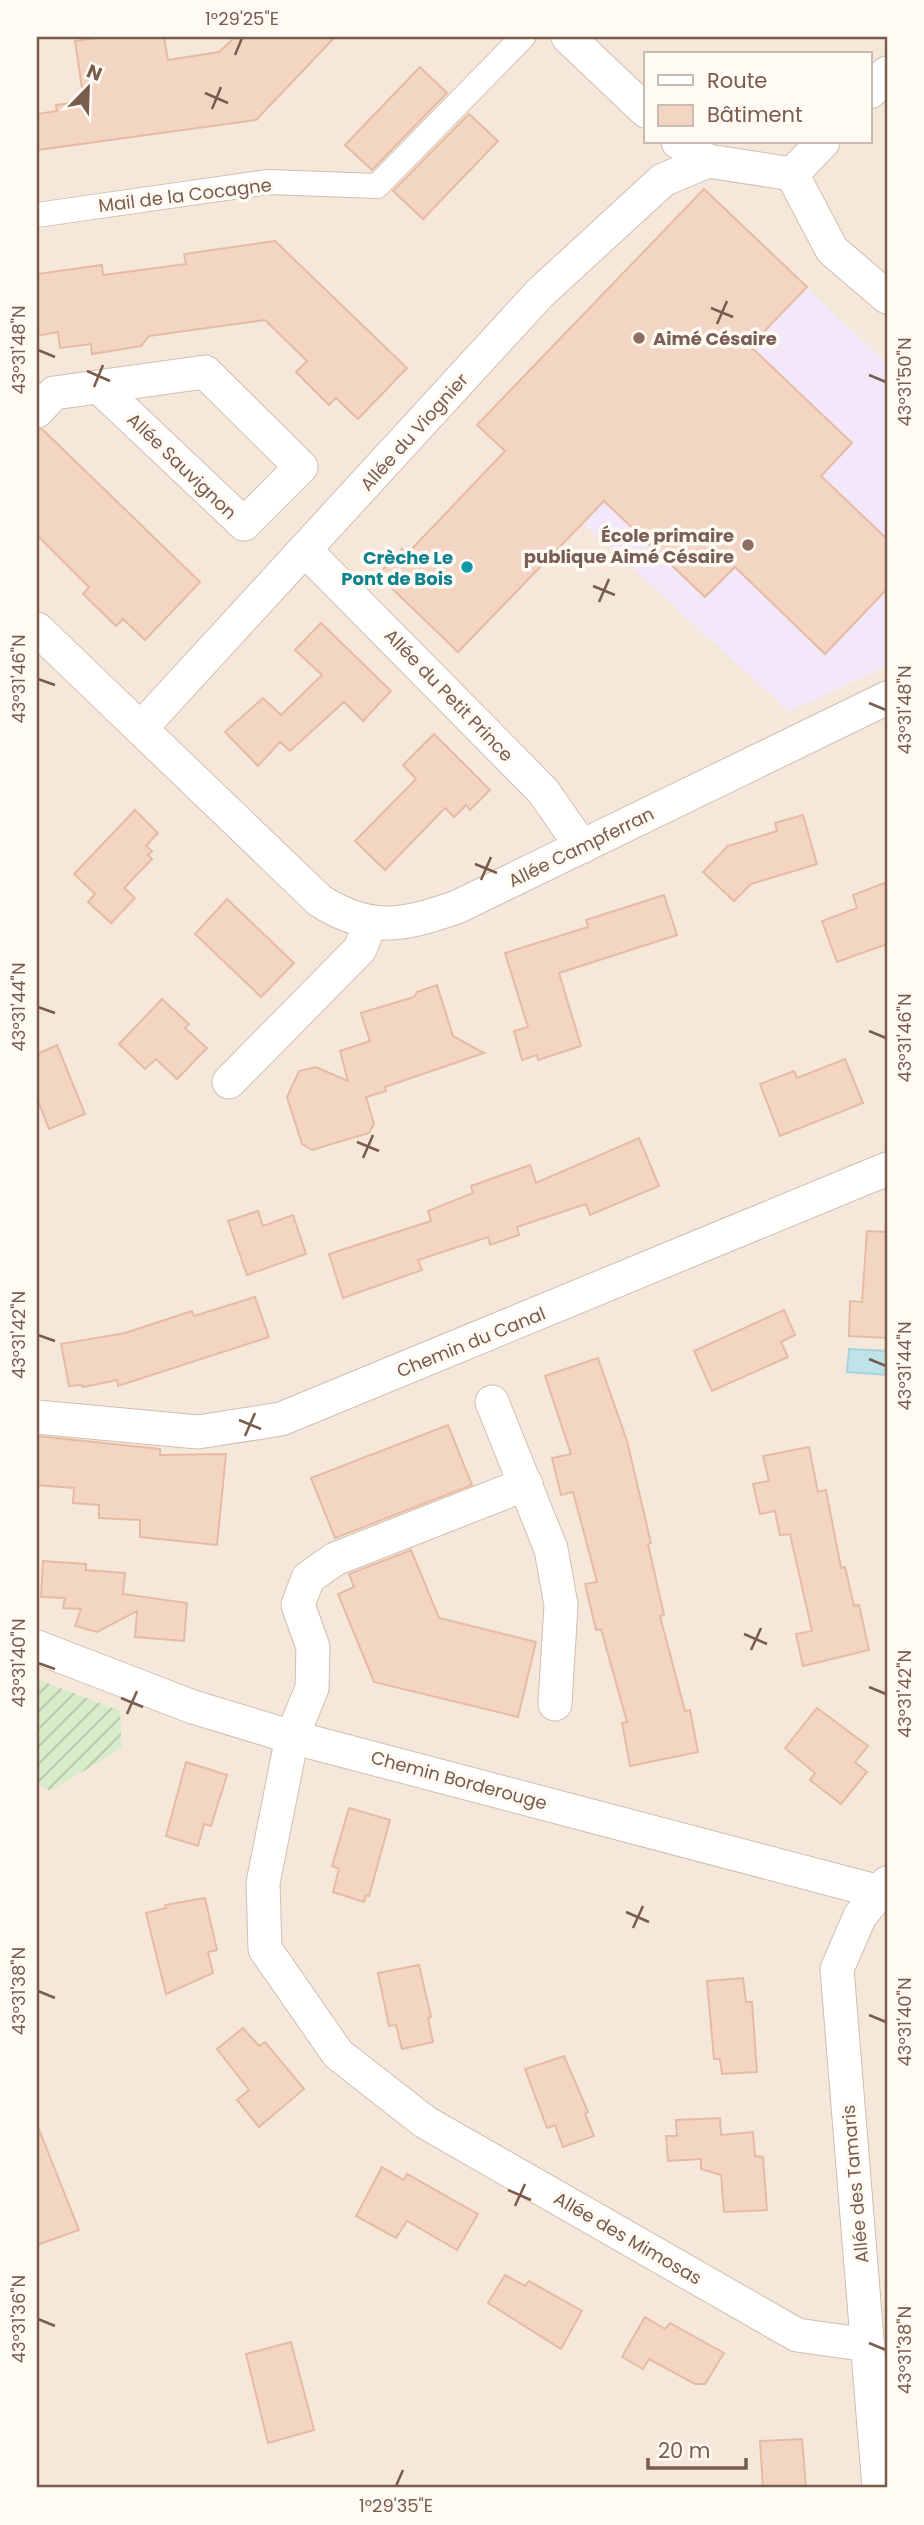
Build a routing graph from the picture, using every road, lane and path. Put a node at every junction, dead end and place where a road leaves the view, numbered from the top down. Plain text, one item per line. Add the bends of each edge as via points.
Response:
1 (523, 37) edge
2 (568, 37) edge
3 (887, 73) edge
4 (872, 90) edge
5 (644, 109) edge
6 (681, 144) edge
7 (820, 144) edge
8 (708, 161) junction
9 (792, 174) junction
10 (37, 215) edge
11 (887, 297) edge
12 (99, 387) junction
13 (37, 411) edge
14 (306, 551) junction
15 (37, 628) edge
16 (887, 698) edge
17 (141, 728) junction
18 (582, 847) junction
19 (371, 922) junction
20 (229, 1082) dead end
21 (887, 1170) edge
22 (492, 1402) dead end
23 (37, 1417) edge
24 (526, 1484) junction
25 (37, 1647) edge
26 (555, 1704) dead end
27 (292, 1737) junction
28 (885, 1889) edge
29 (868, 2345) junction
30 (880, 2398) edge
31 (879, 2488) edge

1 - 10 street, Mail de la Cocagne via 377,186 268,182
2 - 5 street
3 - 4 street
6 - 8 street
7 - 9 street
8 - 9 street
8 - 14 street, Allée du Viognier via 663,180 540,293
9 - 11 street via 832,250
12 - 12 street, Allée Sauvignon via 205,372 301,467 244,524
12 - 13 street, Allée Sauvignon via 54,393
14 - 17 street, Allée du Viognier
14 - 18 street, Allée du Petit Prince via 543,791
15 - 17 street, Allée Campferran
16 - 18 street, Allée Campferran
17 - 19 street, Allée Campferran via 320,901 345,917
18 - 19 street, Allée Campferran via 457,907 410,923
19 - 20 street via 360,949
21 - 23 street, Chemin du Canal via 281,1419 198,1432
22 - 24 street
24 - 26 street via 551,1549 561,1605
24 - 27 street, Allée des Mimosas via 335,1559 308,1578 298,1605 313,1647 312,1688
25 - 27 street, Chemin Borderouge via 193,1707
27 - 28 street, Chemin Borderouge
27 - 29 street, Allée des Mimosas via 263,1882 265,1949 338,2054 425,2122 797,2335
28 - 29 street, Allée des Tamaris via 860,1916 837,1969
29 - 30 street, Allée des Tamaris
30 - 31 street, Allée des Tamaris

